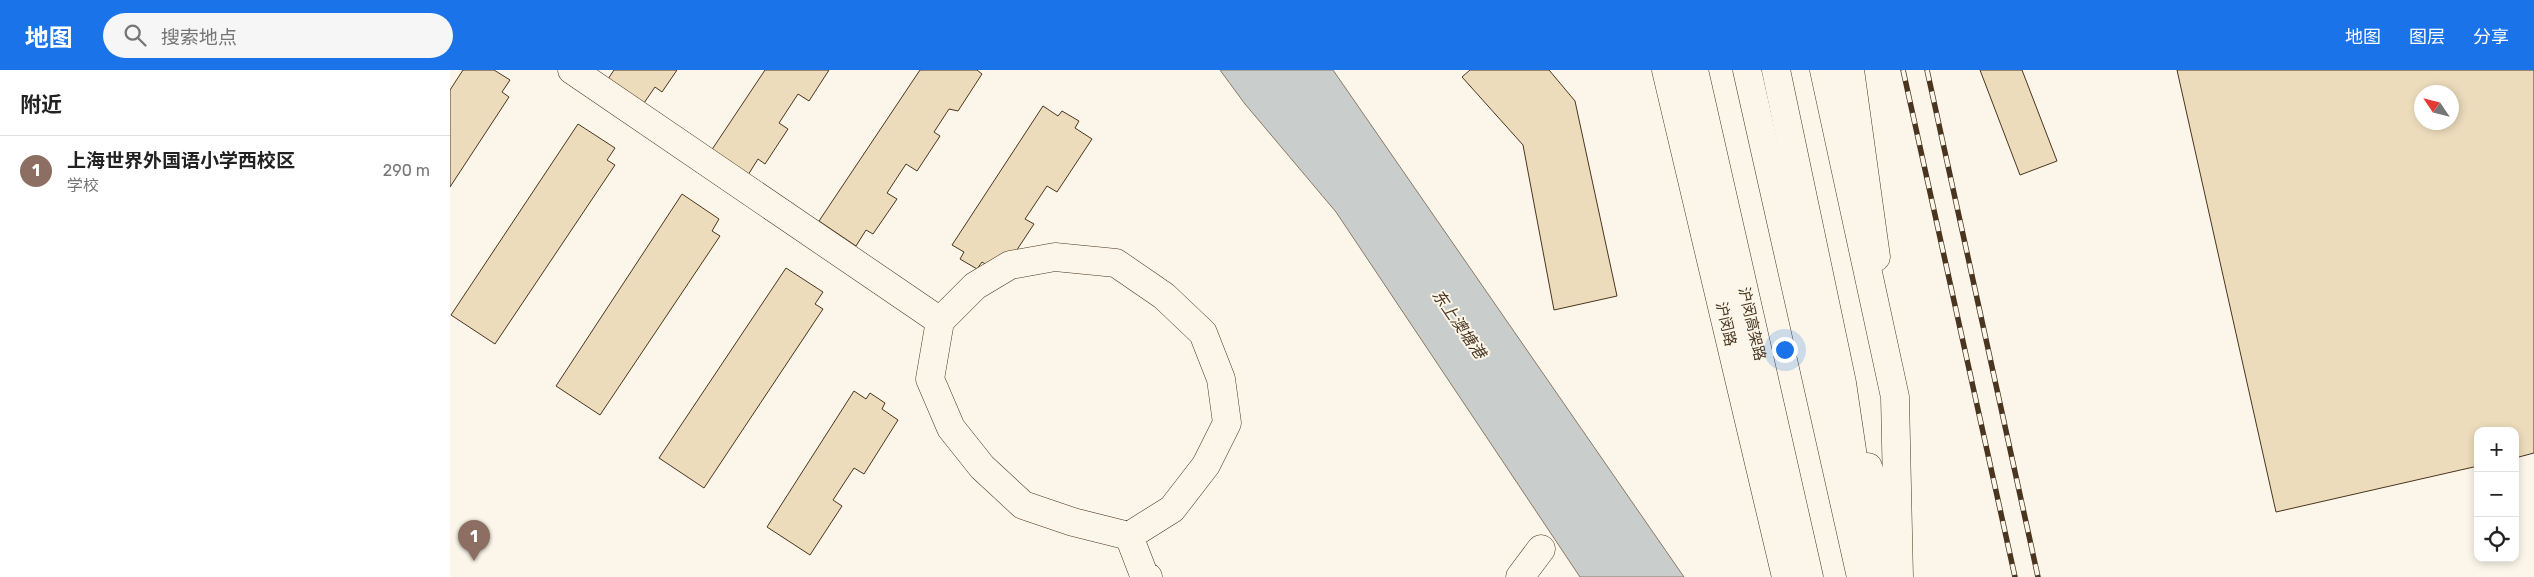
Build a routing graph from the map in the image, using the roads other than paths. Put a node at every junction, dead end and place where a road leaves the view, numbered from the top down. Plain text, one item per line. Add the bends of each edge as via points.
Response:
1 (572, 70) edge
2 (1666, 70) edge
3 (1676, 70) edge
4 (1694, 70) edge
5 (1747, 70) edge
6 (1776, 70) edge
7 (1824, 70) edge
8 (1850, 70) edge
9 (1719, 180) junction
10 (940, 321) junction
11 (1842, 383) junction
12 (1895, 397) junction
13 (1129, 536) junction
14 (1541, 549) dead end
15 (1148, 577) edge
16 (1520, 577) edge
17 (1786, 577) edge
18 (1809, 577) edge
19 (1862, 577) edge
20 (1875, 577) edge
21 (1898, 577) edge

1 - 10 main road
2 - 17 main road, 沪闵路
3 - 9 main road
4 - 9 main road, 沪闵高架路
5 - 19 main road
6 - 11 main road
7 - 12 main road
8 - 12 main road
9 - 18 main road, 沪闵高架路
10 - 13 main road via 930,379 950,428 982,467 1023,504 1073,522
10 - 13 main road via 975,286 1010,265 1055,257 1116,262 1164,296 1203,332 1221,379 1227,423 1206,465 1172,510
11 - 20 main road via 1860,504
11 - 21 main road via 1885,519
12 - 21 main road
13 - 15 main road via 1144,575
14 - 16 main road

